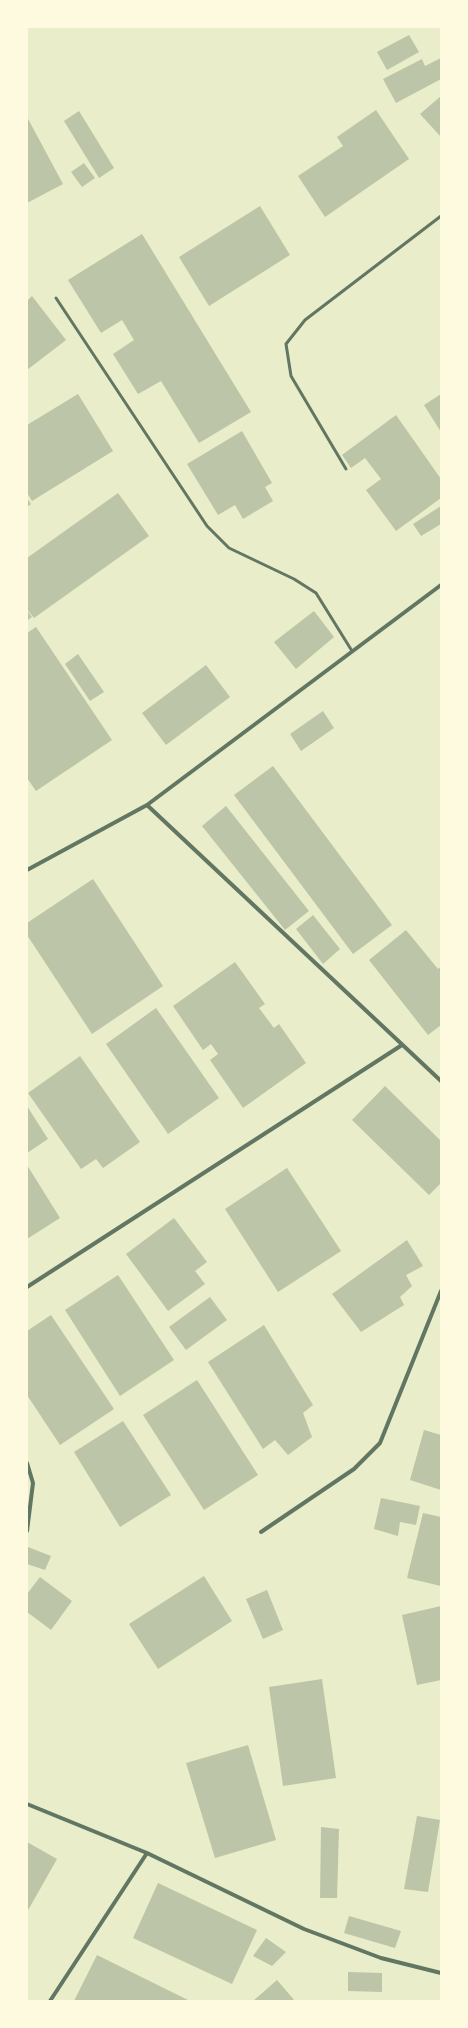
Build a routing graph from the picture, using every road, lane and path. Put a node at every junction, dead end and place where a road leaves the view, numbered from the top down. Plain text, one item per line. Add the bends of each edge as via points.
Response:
1 (441, 216) edge
2 (56, 298) dead end
3 (346, 469) dead end
4 (441, 585) edge
5 (352, 651) junction
6 (147, 805) junction
7 (28, 869) edge
8 (402, 1045) junction
9 (441, 1081) edge
10 (27, 1287) edge
11 (441, 1291) edge
12 (27, 1463) edge
13 (28, 1468) edge
14 (27, 1531) edge
15 (261, 1532) dead end
16 (27, 1804) edge
17 (147, 1852) junction
18 (441, 1973) edge
19 (50, 2001) edge

1 - 3 lane via 305,320 286,344 291,376
2 - 5 lane via 207,526 229,548 294,579 316,593
4 - 5 street
5 - 6 street
6 - 7 street
6 - 8 street
8 - 9 street
8 - 10 street
11 - 15 street via 380,1443 354,1469
12 - 13 street
13 - 14 street via 33,1484
16 - 17 street
17 - 18 street via 304,1929 381,1958
17 - 19 street

